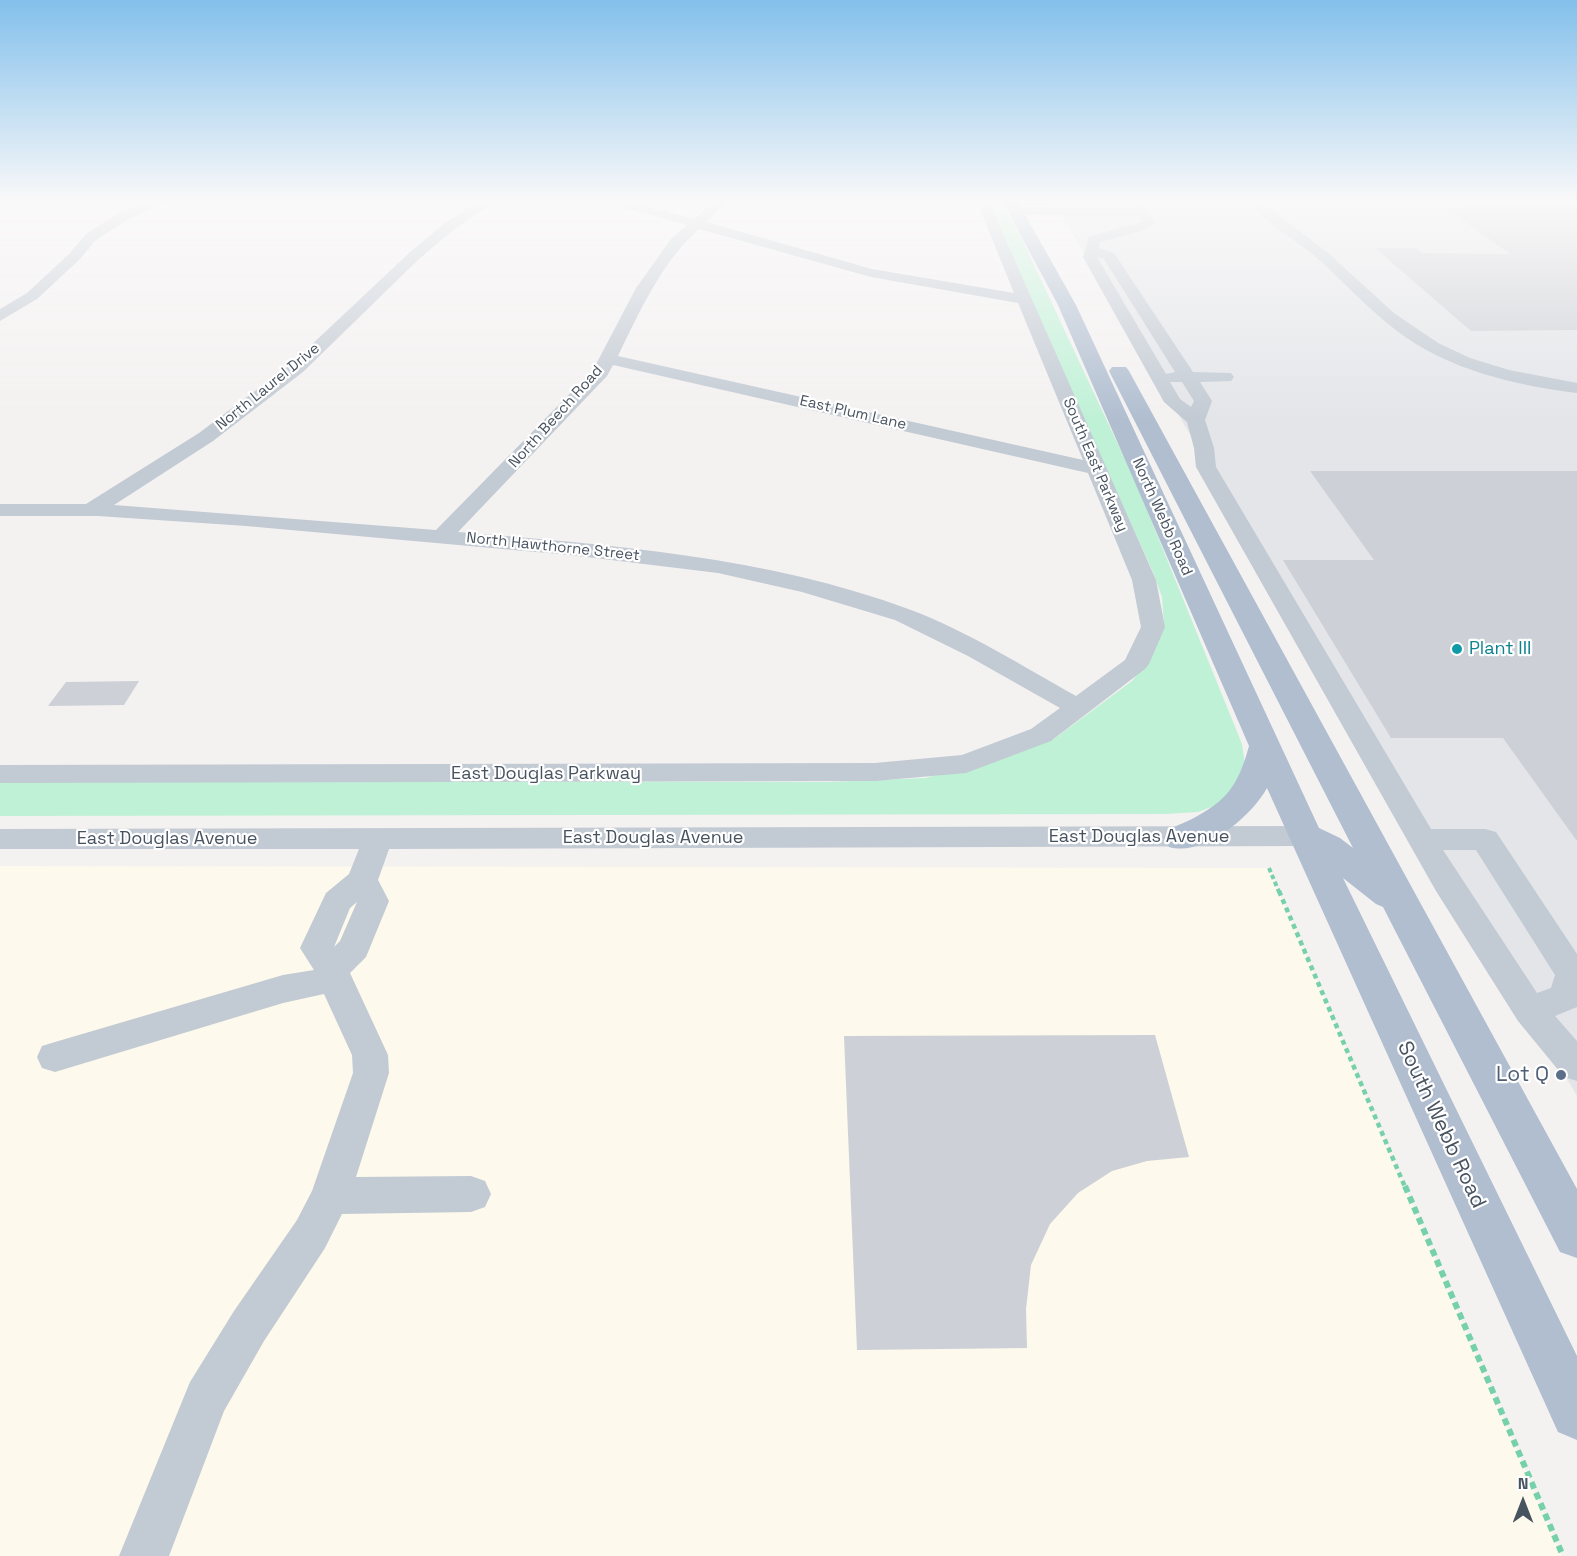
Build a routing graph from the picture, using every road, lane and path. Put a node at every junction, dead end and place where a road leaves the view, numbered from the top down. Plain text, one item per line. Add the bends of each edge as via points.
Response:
1 (55, 275) edge
2 (395, 275) edge
3 (653, 275) edge
4 (880, 275) edge
5 (1014, 275) edge
6 (1053, 275) edge
7 (1059, 275) edge
8 (1101, 275) edge
9 (1122, 275) edge
10 (1343, 275) edge
11 (1024, 299) junction
12 (1144, 308) junction
13 (1120, 309) junction
14 (0, 316) edge
15 (607, 359) junction
16 (1158, 377) junction
17 (1187, 377) junction
18 (1225, 377) dead end
19 (1577, 388) edge
20 (1196, 420) junction
21 (1097, 469) junction
22 (0, 510) edge
23 (91, 510) junction
24 (442, 536) junction
25 (1077, 706) junction
26 (1265, 746) junction
27 (0, 774) edge
28 (1344, 797) junction
29 (1305, 837) junction
30 (1181, 838) junction
31 (0, 839) edge
32 (378, 839) junction
33 (1423, 840) junction
34 (1269, 868) dead end
35 (1402, 905) junction
36 (333, 974) junction
37 (1530, 1011) junction
38 (55, 1058) dead end
39 (1577, 1066) edge
40 (471, 1194) dead end
41 (330, 1196) junction
42 (1577, 1236) edge
43 (1577, 1413) edge
44 (144, 1556) edge
45 (1563, 1556) edge

1 - 14 street via 32,296
2 - 23 street, North Laurel Drive via 297,368 206,437
3 - 15 street, North Beech Road
4 - 11 street
5 - 11 street, South East Parkway
6 - 26 main road, North Webb Road
7 - 28 main road, North Webb Road
8 - 13 street
9 - 12 street
10 - 19 street via 1396,323 1432,348 1489,370
11 - 21 street, South East Parkway
12 - 13 street
12 - 17 street
13 - 16 street
15 - 21 street, East Plum Lane
15 - 24 street, North Beech Road via 601,372
16 - 17 street
16 - 20 street via 1173,402
17 - 18 street
17 - 20 street via 1203,401
20 - 33 street via 1206,467
21 - 25 street, South East Parkway via 1144,580 1153,627 1136,664
22 - 23 street, North Hawthorne Street
23 - 24 street, North Hawthorne Street
24 - 25 street, North Hawthorne Street via 718,566 808,586 903,615
25 - 27 street, East Douglas Parkway via 1041,735 966,764 875,772
26 - 29 main road, North Webb Road
26 - 30 main road via 1259,773 1249,792 1232,810
28 - 29 main road via 1340,815 1326,829
28 - 35 main road
29 - 30 street, East Douglas Avenue
29 - 35 main road via 1328,847
29 - 43 main road, South Webb Road
30 - 32 street, East Douglas Avenue
31 - 32 street, East Douglas Avenue
32 - 36 street via 362,880 373,902 354,948
33 - 37 street
33 - 37 street via 1485,839 1572,974 1565,998
34 - 45 path
35 - 42 main road
36 - 38 street
36 - 41 street via 370,1055 371,1072
37 - 39 street
40 - 41 street
41 - 44 street via 311,1234 206,1398

